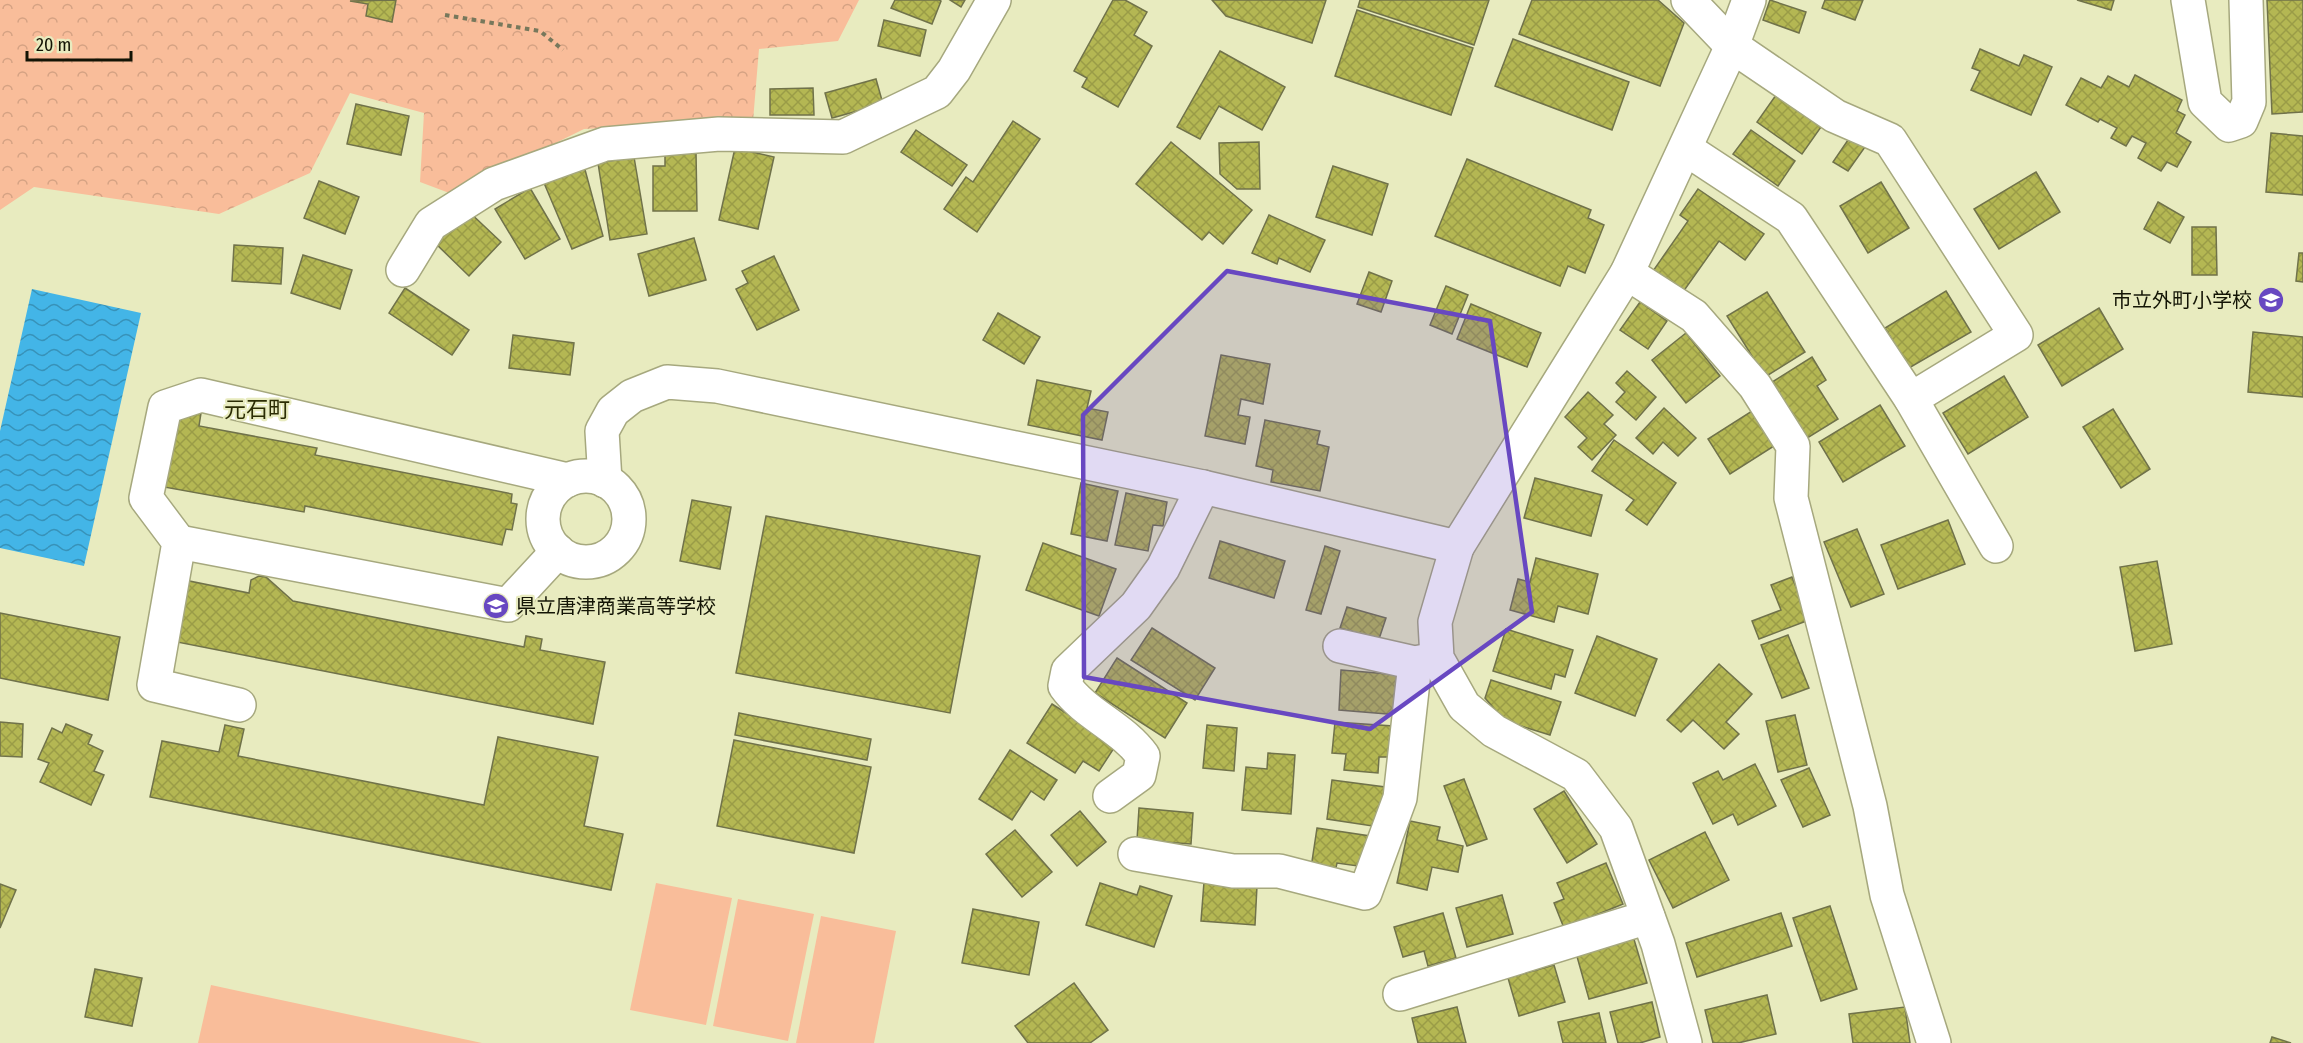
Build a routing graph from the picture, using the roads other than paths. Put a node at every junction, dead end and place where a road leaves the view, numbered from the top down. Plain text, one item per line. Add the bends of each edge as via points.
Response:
1 (994, 0) edge
2 (1688, 0) edge
3 (1749, 0) edge
4 (2188, 0) edge
5 (2246, 0) edge
6 (1732, 46) junction
7 (1686, 149) junction
8 (403, 270) dead end
9 (1627, 273) junction
10 (1911, 399) junction
11 (568, 480) junction
12 (604, 481) junction
13 (1203, 487) junction
14 (178, 542) junction
15 (1996, 546) dead end
16 (1457, 547) junction
17 (558, 551) junction
18 (1341, 646) dead end
19 (1426, 661) junction
20 (239, 705) dead end
21 (1110, 796) dead end
22 (1135, 854) dead end
23 (1648, 916) junction
24 (1400, 994) dead end
25 (1685, 1043) edge
26 (1934, 1043) edge

1 - 8 street via 937,92 843,136 719,134 604,144 494,184 431,224
2 - 6 street
3 - 6 street
4 - 5 street via 2205,102 2229,125 2241,121 2249,102
6 - 7 street
6 - 10 street via 1835,117 1890,140 2016,334
7 - 9 street
7 - 10 street via 1791,218
9 - 16 street
9 - 26 street via 1694,316 1755,386 1793,446 1791,498 1870,806 1887,895
10 - 15 street
11 - 12 street via 582,476
11 - 14 street via 201,395 165,407 146,498
11 - 17 street via 556,488 543,514 549,541
12 - 13 street via 602,431 613,411 641,392 667,382 717,386
12 - 17 street via 621,494 628,507 628,528 619,546 609,555 582,562
13 - 16 street
13 - 21 street via 1163,568 1136,606 1068,671 1065,686 1075,701 1132,741 1143,756 1138,775
14 - 17 street via 508,605
14 - 20 street via 154,685
16 - 19 street
18 - 19 street
19 - 22 street via 1400,798 1365,893 1279,871 1233,871
19 - 23 street via 1464,706 1494,731 1576,775 1616,828
23 - 24 street
23 - 25 street

